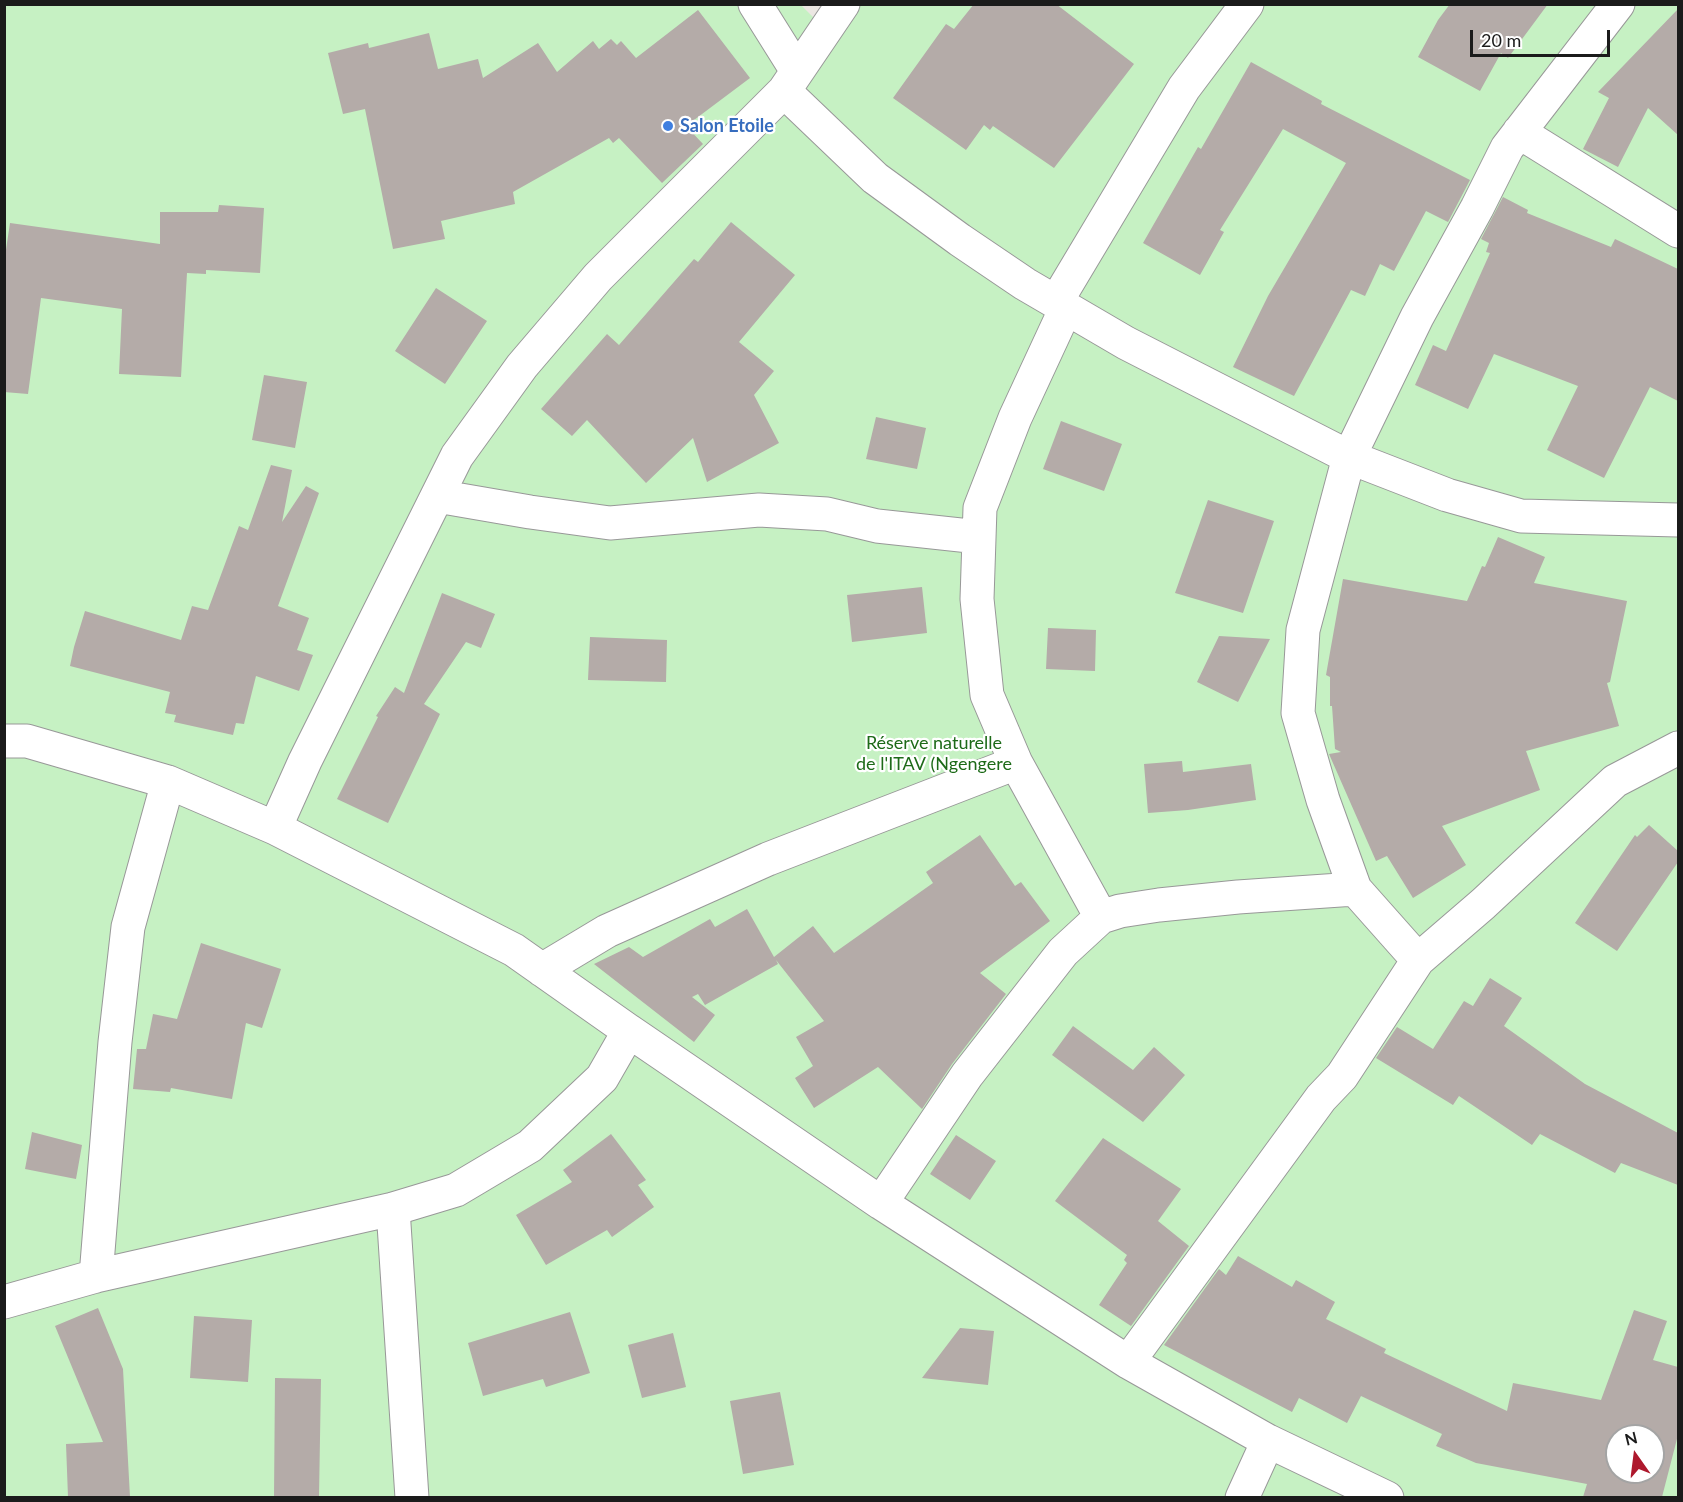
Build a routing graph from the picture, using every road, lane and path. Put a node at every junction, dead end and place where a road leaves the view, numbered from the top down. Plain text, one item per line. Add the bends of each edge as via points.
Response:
1 (755, 4) edge
2 (843, 4) edge
3 (1618, 4) edge
4 (1242, 6) edge
5 (791, 81) junction
6 (1519, 132) junction
7 (1678, 231) edge
8 (1061, 305) junction
9 (1349, 457) junction
10 (437, 496) junction
11 (1678, 520) edge
12 (979, 537) junction
13 (4, 741) edge
14 (1678, 748) edge
15 (1016, 763) junction
16 (168, 782) junction
17 (275, 828) junction
18 (1355, 889) junction
19 (1101, 917) junction
20 (1418, 960) junction
21 (542, 970) junction
22 (628, 1031) junction
23 (881, 1203) junction
24 (393, 1209) junction
25 (96, 1276) junction
26 (4, 1302) edge
27 (1128, 1362) junction
28 (1268, 1441) junction
29 (412, 1497) edge
30 (1242, 1497) edge
31 (1387, 1497) edge

1 - 5 street
2 - 5 street
3 - 6 street
4 - 8 street via 1184,88
5 - 8 street via 875,178 960,240
5 - 10 street via 598,277 522,366 457,456
6 - 7 street
6 - 9 street via 1417,318
8 - 9 street via 1126,343
8 - 12 street via 980,508
9 - 11 street via 1447,495 1521,516
9 - 18 street via 1303,630 1298,713 1323,800
10 - 12 street via 610,523 759,510 827,514 877,526
10 - 17 street
12 - 15 street via 977,599 987,695
13 - 16 street via 27,741
14 - 20 street via 1615,781
15 - 19 street
15 - 21 street via 757,864 608,931
16 - 17 street
16 - 25 street via 128,927
17 - 21 street via 514,950
18 - 19 street via 1160,905
18 - 20 street
19 - 23 street via 1063,952 967,1075
20 - 27 street via 1342,1076 1321,1098
21 - 22 street
22 - 23 street
22 - 24 street via 602,1078 530,1146 456,1190
23 - 27 street
24 - 25 street
24 - 29 street
25 - 26 street
27 - 28 street
28 - 30 street
28 - 31 street

